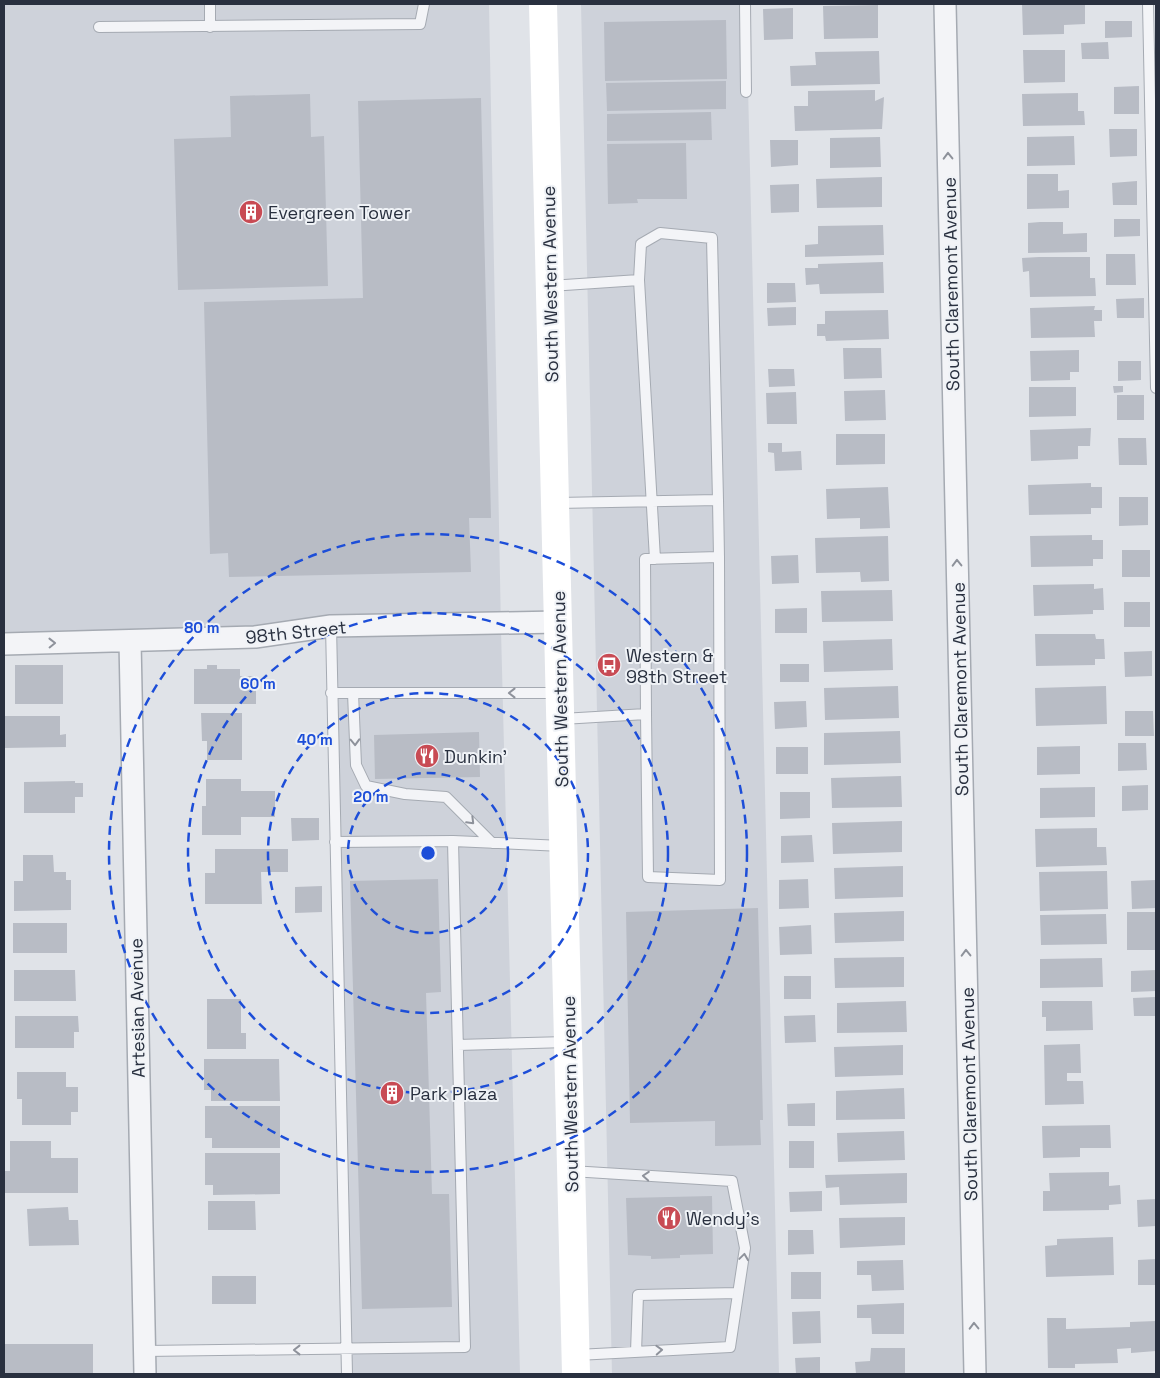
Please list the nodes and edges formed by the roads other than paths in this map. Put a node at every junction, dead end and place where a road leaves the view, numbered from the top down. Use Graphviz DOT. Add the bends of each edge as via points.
graph roads {
  1 [pos="210,4"];
  2 [pos="424,4"];
  3 [pos="543,4"];
  4 [pos="745,4"];
  5 [pos="945,4"];
  6 [pos="1148,4"];
  7 [pos="210,26"];
  8 [pos="99,27"];
  9 [pos="746,92"];
  10 [pos="639,280"];
  11 [pos="550,286"];
  12 [pos="1156,388"];
  13 [pos="718,500"];
  14 [pos="652,501"];
  15 [pos="556,503"];
  16 [pos="718,557"];
  17 [pos="655,559"];
  18 [pos="558,622"];
  19 [pos="331,626"];
  20 [pos="130,641"];
  21 [pos="4,644"];
  22 [pos="331,693"];
  23 [pos="353,693"];
  24 [pos="560,693"];
  25 [pos="646,714"];
  26 [pos="561,720"];
  27 [pos="453,841"];
  28 [pos="334,842"];
  29 [pos="492,843"];
  30 [pos="564,846"];
  31 [pos="568,1042"];
  32 [pos="458,1045"];
  33 [pos="571,1171"];
  34 [pos="738,1293"];
  35 [pos="346,1350"];
  36 [pos="144,1351"];
  37 [pos="636,1352"];
  38 [pos="576,1365"];
  39 [pos="145,1374"];
  40 [pos="347,1374"];
  41 [pos="975,1374"];
  1 -- 7 [label="lane"];
  2 -- 7 [label="lane" via="420,24"];
  3 -- 11 [label="main road, South Western Avenue"];
  4 -- 9 [label="lane"];
  41 -- 5 [label="street, South Claremont Avenue, one-way"];
  6 -- 12 [label="lane"];
  7 -- 8 [label="lane"];
  10 -- 11 [label="lane"];
  10 -- 13 [label="lane" via="642,244 660,233 712,238"];
  10 -- 14 [label="lane"];
  11 -- 15 [label="main road, South Western Avenue"];
  13 -- 14 [label="lane"];
  13 -- 16 [label="lane"];
  14 -- 15 [label="lane"];
  14 -- 17 [label="lane"];
  15 -- 18 [label="main road, South Western Avenue"];
  16 -- 17 [label="lane"];
  16 -- 25 [label="lane" via="720,880 648,877"];
  17 -- 25 [label="lane" via="646,559"];
  18 -- 19 [label="street, 98th Street"];
  18 -- 24 [label="main road, South Western Avenue"];
  19 -- 20 [label="street, 98th Street" via="255,638"];
  19 -- 22 [label="lane"];
  21 -- 20 [label="street, 98th Street, one-way"];
  20 -- 36 [label="street, Artesian Avenue"];
  22 -- 23 [label="lane"];
  22 -- 28 [label="lane"];
  24 -- 23 [label="lane, one-way"];
  23 -- 29 [label="lane, one-way" via="356,765 366,786 405,794 446,797"];
  24 -- 26 [label="main road, South Western Avenue"];
  25 -- 26 [label="lane"];
  26 -- 30 [label="main road, South Western Avenue"];
  27 -- 28 [label="lane"];
  27 -- 29 [label="lane"];
  27 -- 32 [label="lane"];
  28 -- 35 [label="lane"];
  29 -- 30 [label="lane"];
  30 -- 31 [label="main road, South Western Avenue"];
  31 -- 32 [label="lane"];
  31 -- 33 [label="main road, South Western Avenue"];
  32 -- 35 [label="lane" via="465,1347"];
  34 -- 33 [label="lane, one-way" via="745,1248 732,1182"];
  33 -- 38 [label="main road, South Western Avenue"];
  37 -- 34 [label="lane, one-way" via="730,1347"];
  34 -- 37 [label="lane" via="638,1295"];
  35 -- 36 [label="lane, one-way"];
  35 -- 40 [label="lane"];
  36 -- 39 [label="street, Artesian Avenue"];
  37 -- 38 [label="lane"];
}
